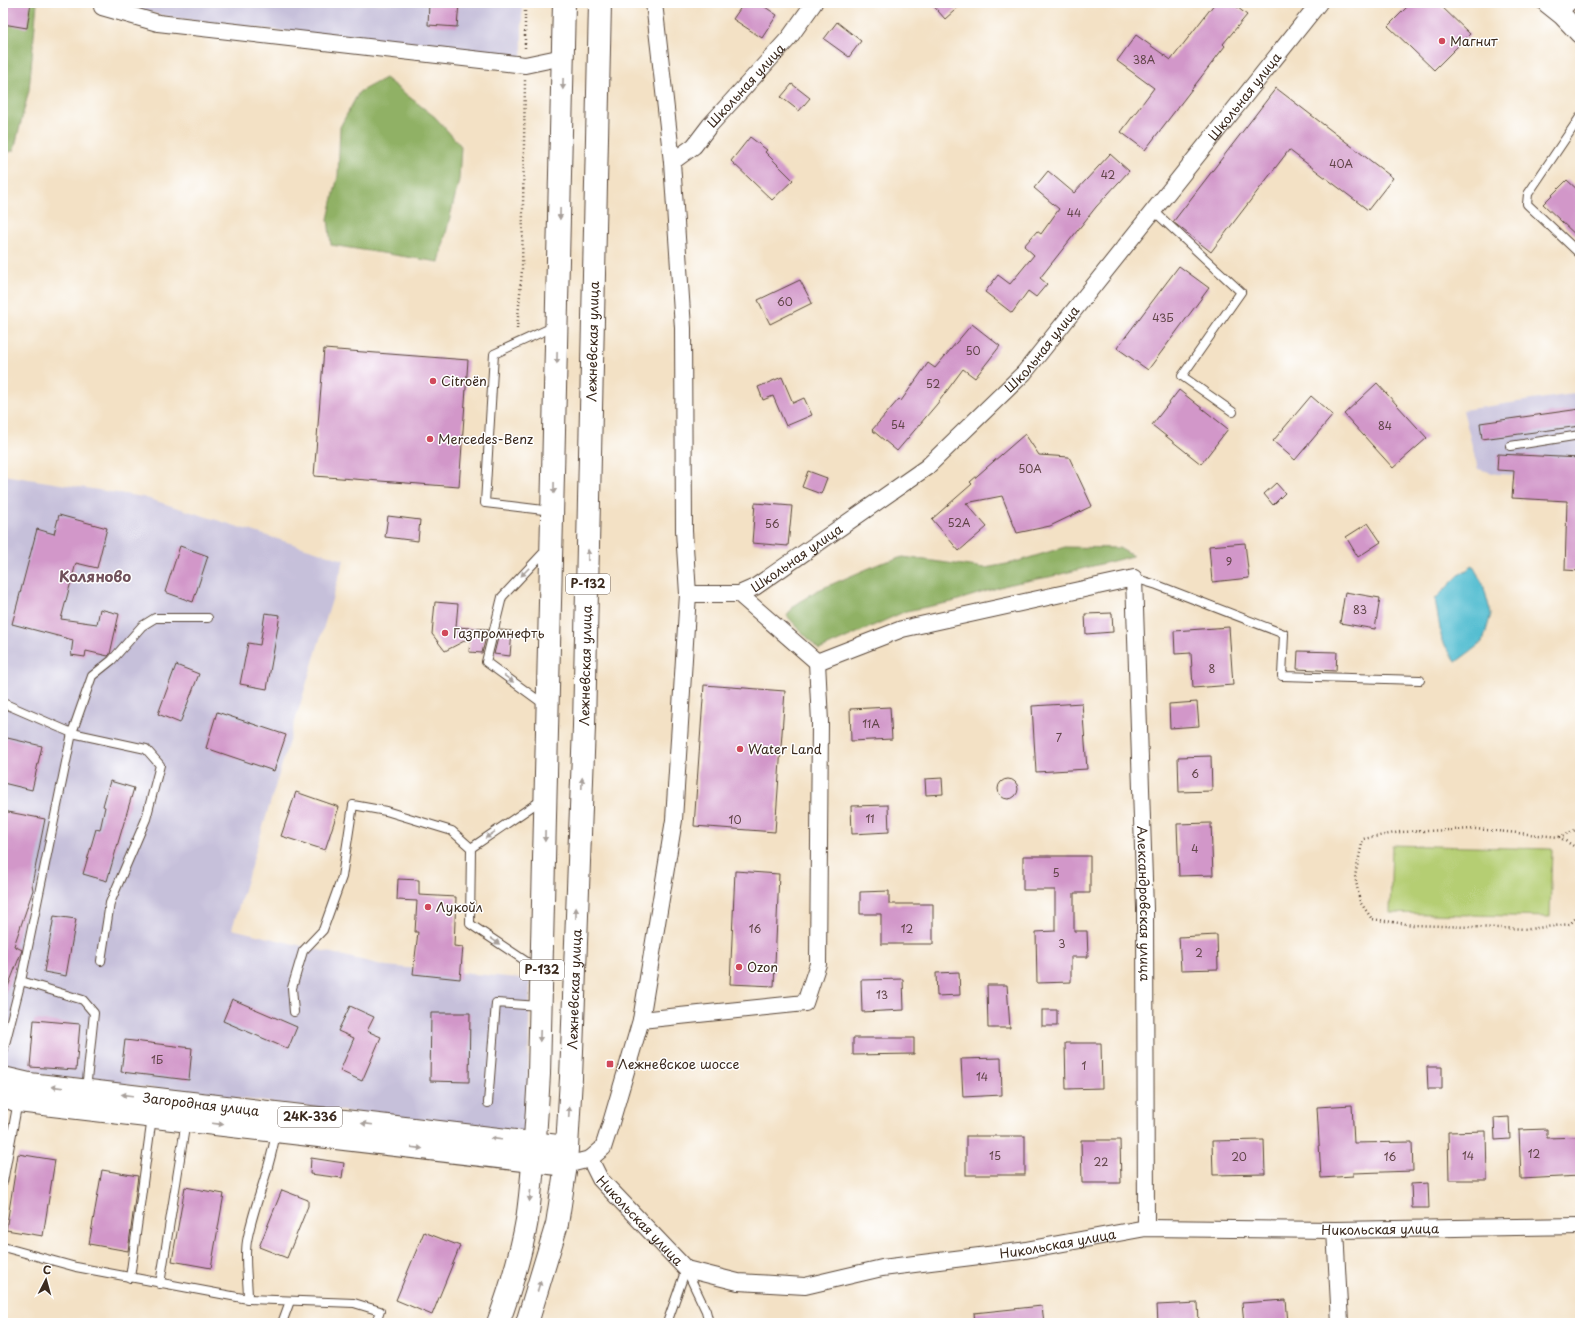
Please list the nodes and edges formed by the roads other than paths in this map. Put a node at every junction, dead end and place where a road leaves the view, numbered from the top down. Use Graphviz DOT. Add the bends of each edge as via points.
graph roads {
  1 [pos="103,3"];
  2 [pos="564,3"];
  3 [pos="600,3"];
  4 [pos="654,3"];
  5 [pos="814,3"];
  6 [pos="1319,3"];
  7 [pos="1546,3"];
  8 [pos="1568,9"];
  9 [pos="1580,34"];
  10 [pos="563,57"];
  11 [pos="1580,116"];
  12 [pos="672,162"];
  13 [pos="1155,212"];
  14 [pos="1580,254"];
  15 [pos="557,325"];
  16 [pos="1233,412"];
  17 [pos="1580,436"];
  18 [pos="1510,446"];
  19 [pos="553,511"];
  20 [pos="552,544"];
  21 [pos="1134,578"];
  22 [pos="688,594"];
  23 [pos="739,594"];
  24 [pos="208,618"];
  25 [pos="816,662"];
  26 [pos="1420,680"];
  27 [pos="3,703"];
  28 [pos="547,707"];
  29 [pos="72,732"];
  30 [pos="546,797"];
  31 [pos="471,848"];
  32 [pos="101,961"];
  33 [pos="542,972"];
  34 [pos="21,981"];
  35 [pos="541,1006"];
  36 [pos="294,1012"];
  37 [pos="641,1020"];
  38 [pos="3,1052"];
  39 [pos="3,1078"];
  40 [pos="86,1091"];
  41 [pos="11,1098"];
  42 [pos="488,1103"];
  43 [pos="152,1117"];
  44 [pos="186,1121"];
  45 [pos="276,1131"];
  46 [pos="534,1152"];
  47 [pos="566,1156"];
  48 [pos="590,1160"];
  49 [pos="3,1182"];
  50 [pos="1580,1226"];
  51 [pos="1146,1228"];
  52 [pos="1335,1230"];
  53 [pos="3,1247"];
  54 [pos="686,1269"];
  55 [pos="130,1278"];
  56 [pos="160,1284"];
  57 [pos="248,1299"];
  58 [pos="290,1301"];
  59 [pos="282,1323"];
  60 [pos="376,1323"];
  61 [pos="498,1323"];
  62 [pos="527,1323"];
  63 [pos="667,1323"];
  64 [pos="709,1323"];
  65 [pos="1340,1323"];
  1 -- 10 [label="street" via="102,6 158,23 525,65"];
  2 -- 10 [label="main road, Р-132"];
  47 -- 3 [label="main road, Лежневская улица / Р-132, one-way" via="584,726"];
  4 -- 12 [label="street"];
  5 -- 12 [label="street, Школьная улица" via="789,38 694,146"];
  6 -- 13 [label="street, Школьная улица"];
  7 -- 8 [label="street"];
  8 -- 9 [label="street"];
  10 -- 15 [label="main road, Р-132, one-way"];
  11 -- 14 [label="lane" via="1528,194 1527,204"];
  12 -- 22 [label="street" via="683,328 684,531"];
  13 -- 16 [label="lane" via="1241,292 1182,376"];
  13 -- 23 [label="street, Школьная улица" via="1024,373 927,468 755,587"];
  15 -- 19 [label="main road, Р-132, one-way"];
  15 -- 19 [label="lane" via="494,354 486,503"];
  17 -- 18 [label="lane"];
  19 -- 20 [label="main road, Р-132"];
  20 -- 28 [label="main road, Р-132"];
  20 -- 28 [label="lane, one-way" via="502,596 486,662"];
  21 -- 25 [label="street" via="902,629"];
  21 -- 26 [label="lane" via="1284,634 1282,676"];
  21 -- 51 [label="street, Александровская улица" via="1145,909"];
  22 -- 23 [label="street, Школьная улица"];
  22 -- 37 [label="street" via="674,820"];
  23 -- 25 [label="street"];
  24 -- 29 [label="lane" via="155,618 142,626 112,660 92,676"];
  25 -- 37 [label="street" via="820,722 818,964 805,1003"];
  27 -- 29 [label="lane"];
  28 -- 30 [label="main road, Р-132"];
  29 -- 32 [label="lane" via="146,749 160,765 146,819 110,903"];
  29 -- 34 [label="lane"];
  30 -- 31 [label="lane, one-way"];
  30 -- 33 [label="main road, Р-132, one-way"];
  31 -- 33 [label="lane, one-way" via="470,924"];
  31 -- 36 [label="lane" via="452,831 386,811 353,805 342,877 323,930 303,951 292,988"];
  33 -- 35 [label="main road, Р-132"];
  34 -- 38 [label="lane"];
  34 -- 40 [label="lane" via="83,1000 94,1013"];
  35 -- 42 [label="lane" via="496,1003"];
  35 -- 46 [label="main road, Р-132, one-way"];
  37 -- 48 [label="street" via="603,1148"];
  40 -- 39 [label="main road, Загородная улица / 24К-336, one-way"];
  46 -- 40 [label="main road, Загородная улица / 24К-336, one-way"];
  41 -- 43 [label="main road, Загородная улица / 24К-336"];
  41 -- 49 [label="lane"];
  43 -- 44 [label="main road, Загородная улица / 24К-336"];
  43 -- 55 [label="lane"];
  44 -- 45 [label="main road, Загородная улица / 24К-336, one-way"];
  44 -- 56 [label="lane"];
  45 -- 46 [label="main road, Загородная улица / 24К-336, one-way"];
  45 -- 57 [label="lane" via="273,1152 258,1196 247,1243"];
  46 -- 47 [label="main road, Загородная улица / 24К-336"];
  46 -- 61 [label="main road, Р-132, one-way" via="526,1222 510,1289"];
  47 -- 48 [label="street"];
  62 -- 47 [label="main road, Лежневская улица / Р-132, one-way" via="557,1224"];
  48 -- 54 [label="street, Никольская улица" via="600,1179"];
  50 -- 52 [label="street, Никольская улица"];
  51 -- 52 [label="street, Никольская улица"];
  51 -- 54 [label="street, Никольская улица" via="1020,1252 882,1268 805,1286 738,1282"];
  52 -- 65 [label="street"];
  53 -- 55 [label="lane" via="76,1267"];
  54 -- 63 [label="lane"];
  54 -- 64 [label="lane"];
  55 -- 56 [label="lane"];
  56 -- 57 [label="lane"];
  57 -- 58 [label="lane"];
  58 -- 59 [label="lane"];
  58 -- 60 [label="lane" via="354,1303 380,1311"];
}
